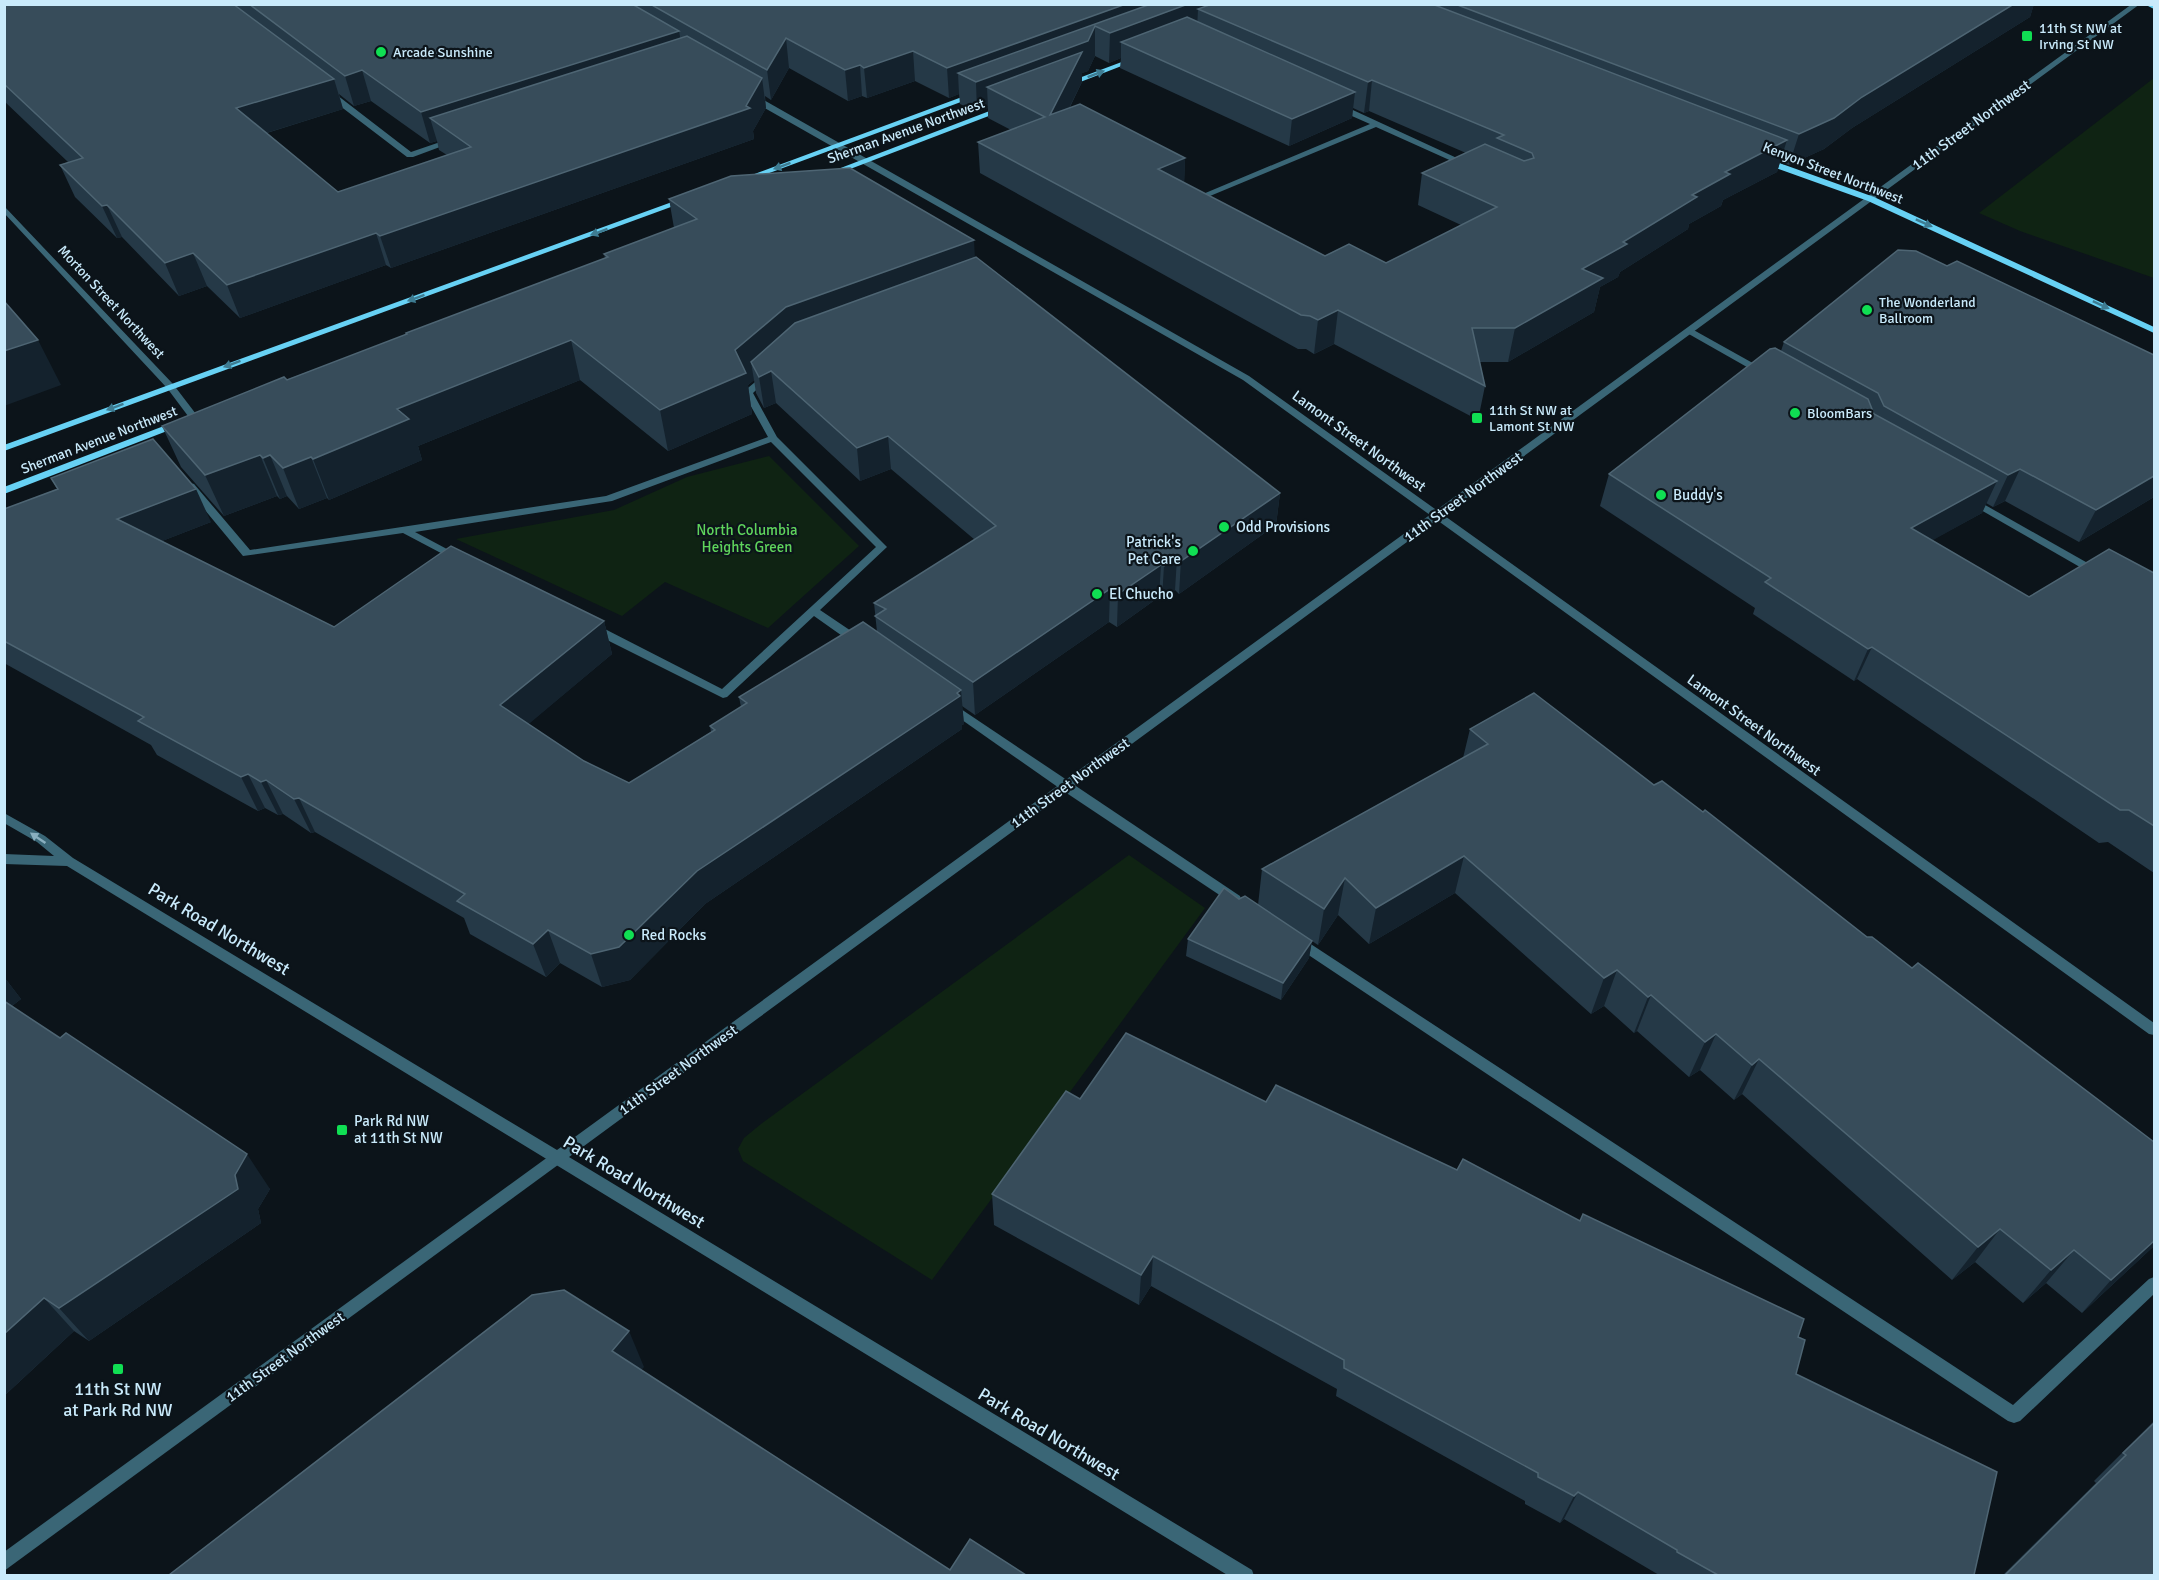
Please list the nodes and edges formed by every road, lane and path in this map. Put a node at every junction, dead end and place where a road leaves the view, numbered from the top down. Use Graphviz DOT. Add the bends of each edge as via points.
graph roads {
  1 [pos="2137,4"];
  2 [pos="2147,4"];
  3 [pos="2154,7"];
  4 [pos="1142,56"];
  5 [pos="325,90"];
  6 [pos="1054,90"];
  7 [pos="742,91"];
  8 [pos="981,93"];
  9 [pos="1334,105"];
  10 [pos="1009,106"];
  11 [pos="1376,124"];
  12 [pos="455,140"];
  13 [pos="837,145"];
  14 [pos="1757,158"];
  15 [pos="865,161"];
  16 [pos="1480,170"];
  17 [pos="824,175"];
  18 [pos="741,181"];
  19 [pos="1207,194"];
  20 [pos="696,197"];
  21 [pos="1871,199"];
  22 [pos="4,208"];
  23 [pos="9,218"];
  24 [pos="2154,330"];
  25 [pos="1690,331"];
  26 [pos="771,371"];
  27 [pos="1769,376"];
  28 [pos="170,386"];
  29 [pos="205,414"];
  30 [pos="194,418"];
  31 [pos="773,438"];
  32 [pos="4,448"];
  33 [pos="179,473"];
  34 [pos="4,491"];
  35 [pos="1959,494"];
  36 [pos="1436,517"];
  37 [pos="406,531"];
  38 [pos="464,562"];
  39 [pos="2103,576"];
  40 [pos="813,610"];
  41 [pos="588,626"];
  42 [pos="870,650"];
  43 [pos="936,696"];
  44 [pos="1066,787"];
  45 [pos="4,817"];
  46 [pos="4,859"];
  47 [pos="69,861"];
  48 [pos="1246,906"];
  49 [pos="1286,933"];
  50 [pos="2154,1030"];
  51 [pos="557,1158"];
  52 [pos="2154,1284"];
  53 [pos="4,1563"];
  54 [pos="1245,1575"];
  1 -- 21 [label="street, 11th Street Northwest"];
  2 -- 3 [label="main road"];
  6 -- 4 [label="main road, one-way"];
  5 -- 12 [label="street" via="410,154"];
  7 -- 13 [label="street, Lamont Street Northwest"];
  8 -- 13 [label="main road, Sherman Avenue Northwest"];
  9 -- 11 [label="street"];
  10 -- 15 [label="main road, Sherman Avenue Northwest"];
  11 -- 16 [label="street"];
  11 -- 19 [label="street"];
  13 -- 15 [label="street, Lamont Street Northwest"];
  13 -- 18 [label="main road, Sherman Avenue Northwest, one-way"];
  14 -- 21 [label="main road, Kenyon Street Northwest"];
  15 -- 17 [label="main road, Sherman Avenue Northwest"];
  15 -- 36 [label="street, Lamont Street Northwest" via="1225,364"];
  20 -- 28 [label="main road, Sherman Avenue Northwest, one-way"];
  21 -- 24 [label="main road, Kenyon Street Northwest, one-way"];
  21 -- 25 [label="street, 11th Street Northwest"];
  22 -- 23 [label="street, Morton Street Northwest"];
  23 -- 28 [label="street, Morton Street Northwest"];
  25 -- 27 [label="street"];
  25 -- 36 [label="street, 11th Street Northwest"];
  26 -- 31 [label="street" via="748,392"];
  28 -- 30 [label="street, Morton Street Northwest"];
  28 -- 32 [label="main road, Sherman Avenue Northwest, one-way"];
  29 -- 30 [label="main road, Sherman Avenue Northwest"];
  30 -- 34 [label="main road, Sherman Avenue Northwest" via="149,439"];
  31 -- 37 [label="street" via="608,499"];
  31 -- 40 [label="street" via="882,547"];
  33 -- 37 [label="street" via="247,554"];
  35 -- 39 [label="street"];
  36 -- 44 [label="street, 11th Street Northwest"];
  36 -- 50 [label="street, Lamont Street Northwest"];
  37 -- 38 [label="street"];
  40 -- 41 [label="street" via="723,694"];
  40 -- 42 [label="street"];
  43 -- 44 [label="street"];
  44 -- 48 [label="street"];
  44 -- 51 [label="street, 11th Street Northwest"];
  47 -- 45 [label="street, Park Road Northwest, one-way"];
  46 -- 47 [label="street"];
  47 -- 51 [label="street, Park Road Northwest"];
  49 -- 52 [label="street" via="2014,1415"];
  51 -- 53 [label="street, 11th Street Northwest"];
  51 -- 54 [label="street, Park Road Northwest"];
}
